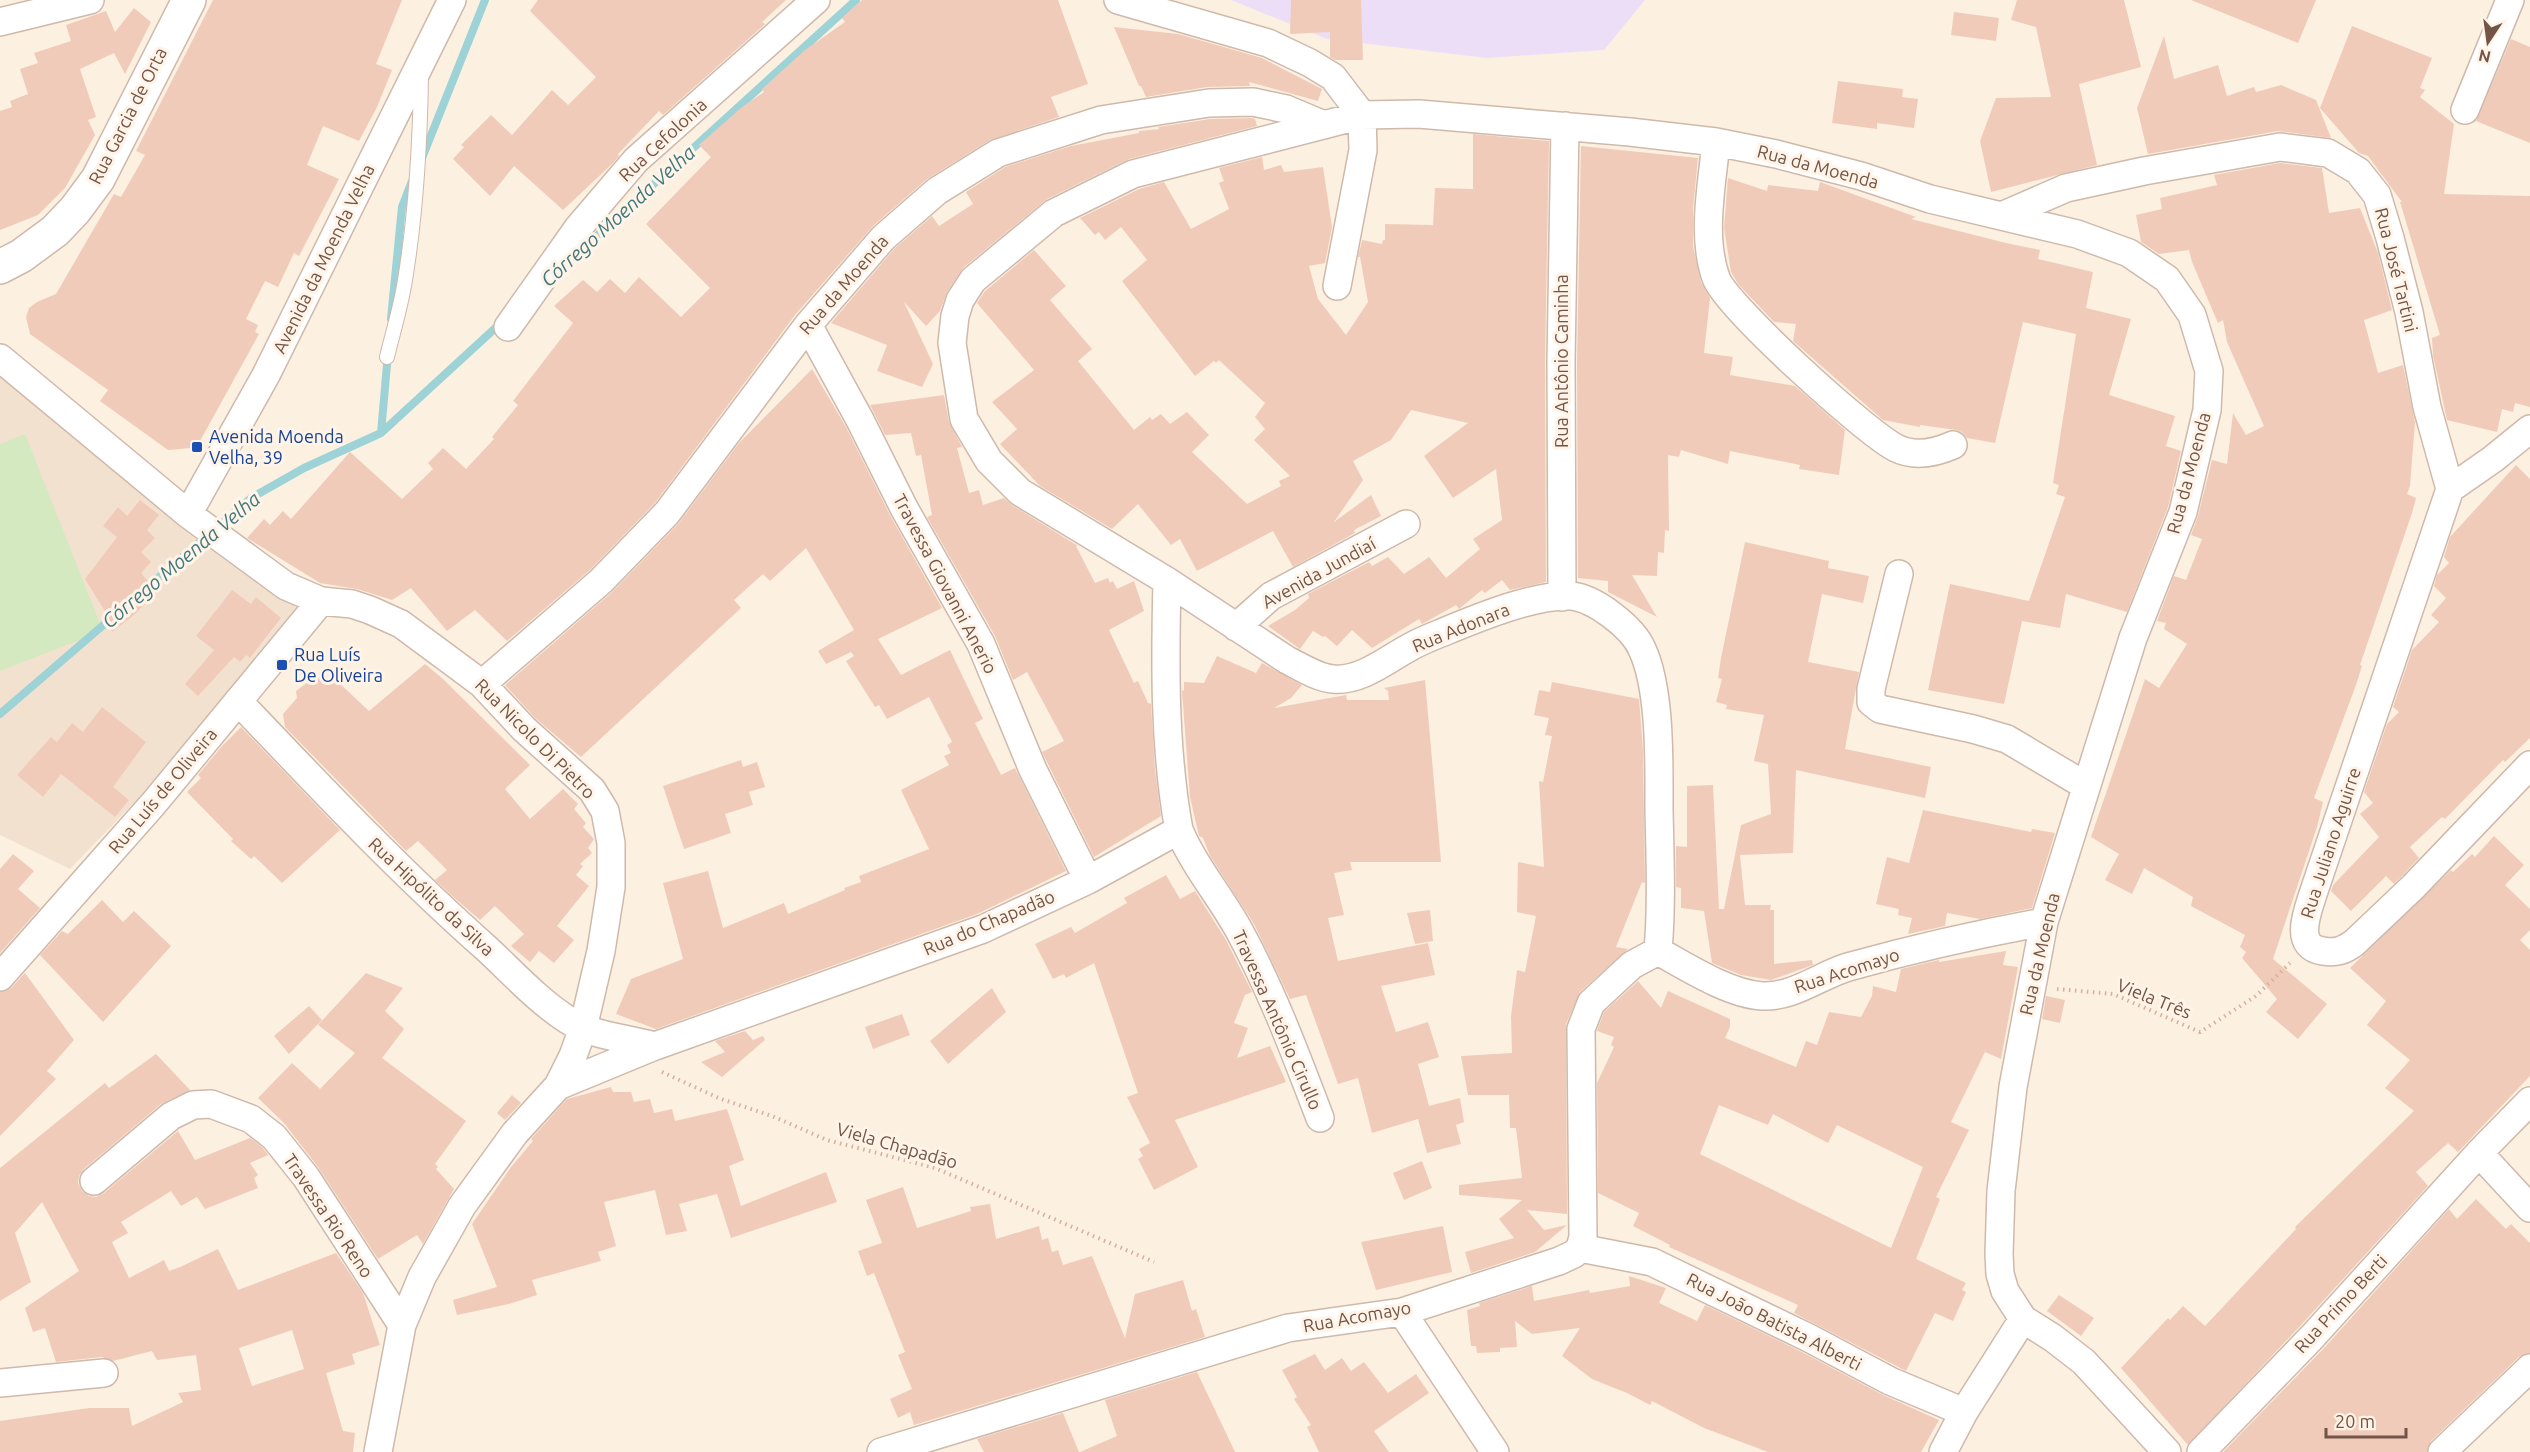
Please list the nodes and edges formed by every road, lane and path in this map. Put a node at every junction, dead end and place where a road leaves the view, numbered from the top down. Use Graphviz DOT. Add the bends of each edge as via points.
graph roads {
  1 [pos="90,0"];
  2 [pos="189,0"];
  3 [pos="452,0"];
  4 [pos="816,0"];
  5 [pos="1118,0"];
  6 [pos="2510,0"];
  7 [pos="0,22"];
  8 [pos="421,61"];
  9 [pos="2465,110"];
  10 [pos="1362,116"];
  11 [pos="1324,125"];
  12 [pos="1565,126"];
  13 [pos="1716,142"];
  14 [pos="2004,215"];
  15 [pos="0,267"];
  16 [pos="1337,286"];
  17 [pos="808,325"];
  18 [pos="508,327"];
  19 [pos="387,357"];
  20 [pos="0,358"];
  21 [pos="2530,429"];
  22 [pos="1953,445"];
  23 [pos="2450,489"];
  24 [pos="188,514"];
  25 [pos="1406,524"];
  26 [pos="1899,574"];
  27 [pos="1167,581"];
  28 [pos="1562,597"];
  29 [pos="321,601"];
  30 [pos="1236,627"];
  31 [pos="482,684"];
  32 [pos="238,701"];
  33 [pos="2530,765"];
  34 [pos="2086,786"];
  35 [pos="1179,830"];
  36 [pos="1088,880"];
  37 [pos="2044,922"];
  38 [pos="2308,945"];
  39 [pos="1658,951"];
  40 [pos="0,976"];
  41 [pos="2031,987"];
  42 [pos="583,1028"];
  43 [pos="644,1051"];
  44 [pos="558,1086"];
  45 [pos="2530,1101"];
  46 [pos="1320,1118"];
  47 [pos="2479,1153"];
  48 [pos="94,1181"];
  49 [pos="2530,1208"];
  50 [pos="1580,1248"];
  51 [pos="1154,1262"];
  52 [pos="1402,1312"];
  53 [pos="2023,1319"];
  54 [pos="402,1325"];
  55 [pos="2530,1368"];
  56 [pos="104,1373"];
  57 [pos="0,1383"];
  58 [pos="1964,1412"];
  59 [pos="378,1452"];
  60 [pos="881,1452"];
  61 [pos="1495,1452"];
  62 [pos="1943,1452"];
  63 [pos="2167,1452"];
  64 [pos="2200,1452"];
  65 [pos="2442,1452"];
  1 -- 7 [label="street"];
  2 -- 15 [label="street, Rua Garcia de Orta" via="98,179 55,231"];
  3 -- 8 [label="street, Avenida da Moenda Velha"];
  4 -- 18 [label="street, Rua Cefolonia" via="636,160 578,228"];
  5 -- 10 [label="street" via="1268,43 1333,77"];
  6 -- 9 [label="street"];
  8 -- 19 [label="lane" via="419,158 412,225 405,283"];
  8 -- 24 [label="street, Avenida da Moenda Velha" via="266,375"];
  10 -- 11 [label="street, Rua da Moenda"];
  10 -- 12 [label="street, Rua da Moenda" via="1419,114"];
  10 -- 16 [label="street" via="1363,150"];
  11 -- 17 [label="street, Rua da Moenda" via="1286,109 1253,102 1209,103 1101,120 998,153 937,191 883,238"];
  11 -- 27 [label="street, Rua da Moenda" via="1133,174 1054,213 974,280 960,300 952,344 964,419 989,461 1020,492"];
  12 -- 13 [label="street, Rua da Moenda"];
  12 -- 28 [label="street, Rua Antônio Caminha"];
  13 -- 14 [label="street, Rua da Moenda"];
  13 -- 22 [label="street" via="1709,227 1717,281 1783,351 1876,435 1912,452 1928,453"];
  14 -- 23 [label="street, Rua José Tartini" via="2066,188 2280,147 2328,153 2358,171 2377,195 2390,238 2427,406"];
  14 -- 34 [label="street, Rua da Moenda" via="2077,234 2129,253 2167,279 2192,315 2209,371 2206,410 2183,512 2133,638"];
  17 -- 31 [label="street, Rua da Moenda" via="667,513 601,581"];
  17 -- 36 [label="street, Travessa Giovanni Anerio" via="981,644 1033,770"];
  20 -- 24 [label="street, Rua Nicolo Di Pietro"];
  21 -- 23 [label="street"];
  23 -- 38 [label="street, Rua Juliano Aguirre" via="2314,891 2303,934"];
  24 -- 29 [label="street, Rua Nicolo Di Pietro" via="286,586"];
  25 -- 30 [label="street, Avenida Jundiaí" via="1271,596"];
  26 -- 34 [label="street" via="1871,702 1880,709 2007,739"];
  27 -- 30 [label="street, Rua Adonara"];
  27 -- 35 [label="street" via="1169,744"];
  28 -- 30 [label="street, Rua Adonara" via="1520,604 1475,619 1413,645 1355,676 1334,680 1287,660"];
  28 -- 39 [label="street, Rua Adonara" via="1574,596 1596,605 1620,621 1642,648 1651,674 1659,747"];
  29 -- 31 [label="street, Rua Nicolo Di Pietro" via="352,604 401,624"];
  29 -- 32 [label="street, Rua Luís de Oliveira"];
  31 -- 42 [label="street, Rua Nicolo Di Pietro" via="524,729 592,790 605,811 611,843 611,887"];
  32 -- 40 [label="street, Rua Luís de Oliveira" via="154,803"];
  32 -- 42 [label="street, Rua Hipólito da Silva" via="444,911 567,1020"];
  33 -- 38 [label="street, Rua Juliano Aguirre" via="2354,943 2345,950 2331,952"];
  34 -- 37 [label="street, Rua da Moenda"];
  35 -- 36 [label="street, Rua do Chapadão"];
  35 -- 46 [label="street, Travessa Antônio Cirullo" via="1240,933"];
  36 -- 43 [label="street, Rua do Chapadão" via="983,928"];
  37 -- 39 [label="street, Rua Acomayo" via="1897,954 1765,997 1737,991"];
  37 -- 41 [label="street, Rua da Moenda"];
  38 -- 41 [label="path, Viela Três" via="2256,996 2200,1032 2113,994"];
  39 -- 50 [label="street" via="1632,965 1591,1003 1581,1029"];
  41 -- 53 [label="street, Rua da Moenda" via="2011,1098 1999,1254 2005,1292"];
  42 -- 43 [label="street, Rua Hipólito da Silva"];
  42 -- 44 [label="street, Rua Nicolo Di Pietro"];
  43 -- 44 [label="street, Rua do Chapadão"];
  43 -- 51 [label="path, Viela Chapadão" via="676,1081 827,1140 935,1168"];
  44 -- 54 [label="street, Rua Nicolo Di Pietro" via="515,1133 462,1206 422,1277"];
  45 -- 47 [label="street"];
  47 -- 49 [label="street"];
  47 -- 64 [label="street, Rua Primo Berti" via="2313,1336"];
  48 -- 54 [label="street, Travessa Rio Reno" via="171,1116 193,1105 211,1104 251,1119 274,1137 306,1177"];
  50 -- 52 [label="street, Rua Acomayo" via="1524,1274"];
  50 -- 58 [label="street, Rua João Batista Alberti" via="1652,1262 1890,1381"];
  52 -- 60 [label="street, Rua Acomayo" via="1288,1328"];
  52 -- 61 [label="street"];
  53 -- 58 [label="street"];
  53 -- 63 [label="street, Rua da Moenda" via="2084,1362"];
  54 -- 59 [label="street, Rua Nicolo Di Pietro"];
  55 -- 65 [label="street"];
  56 -- 57 [label="street"];
  58 -- 62 [label="street"];
}
